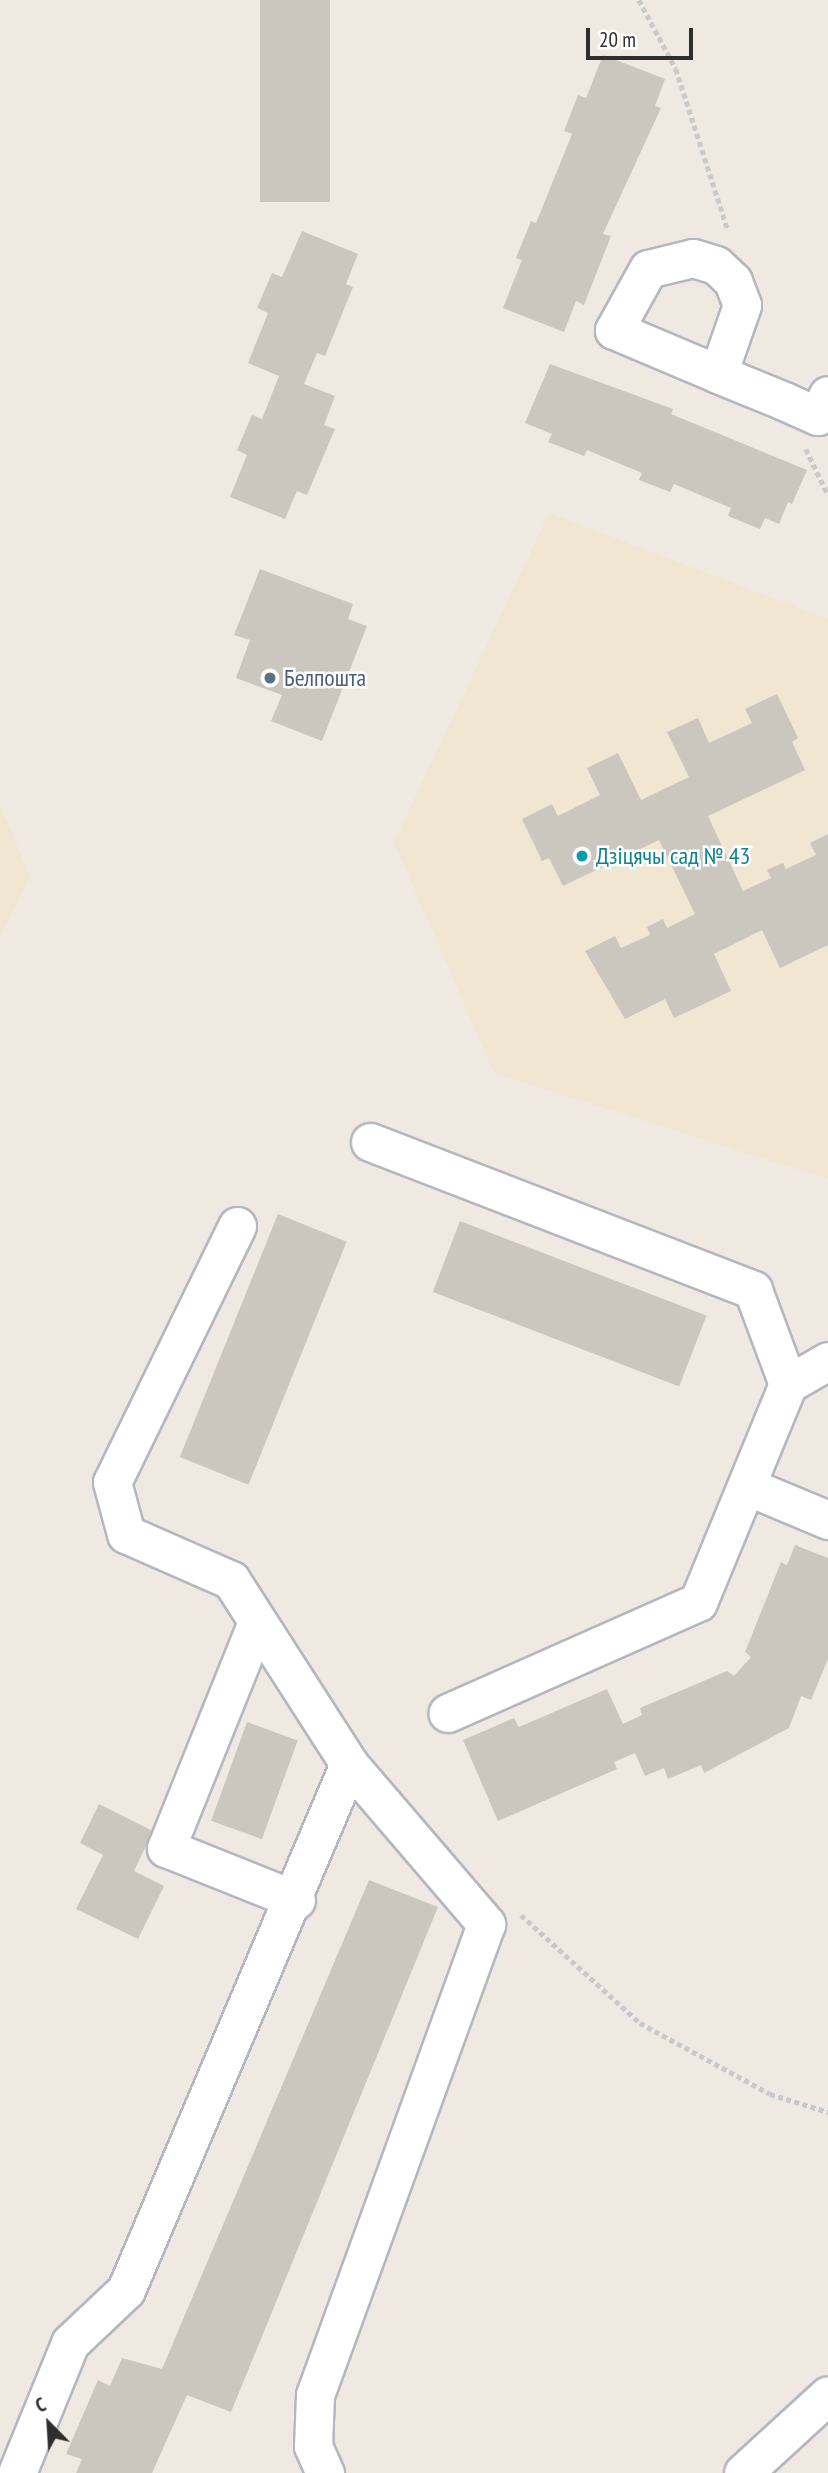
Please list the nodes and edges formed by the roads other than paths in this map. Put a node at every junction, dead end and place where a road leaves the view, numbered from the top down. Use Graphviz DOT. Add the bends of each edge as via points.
graph roads {
  1 [pos="718,374"];
  2 [pos="828,395"];
  3 [pos="370,1142"];
  4 [pos="237,1226"];
  5 [pos="828,1362"];
  6 [pos="788,1384"];
  7 [pos="749,1487"];
  8 [pos="828,1520"];
  9 [pos="257,1622"];
  10 [pos="448,1713"];
  11 [pos="349,1764"];
  12 [pos="296,1900"];
  13 [pos="828,2395"];
  14 [pos="17,2473"];
  15 [pos="325,2473"];
  16 [pos="743,2473"];
  1 -- 2 [label="street" via="818,416"];
  3 -- 6 [label="street" via="753,1290"];
  4 -- 9 [label="street" via="112,1482 126,1534 231,1580"];
  5 -- 6 [label="street"];
  6 -- 7 [label="street"];
  7 -- 8 [label="street"];
  7 -- 10 [label="street" via="698,1602"];
  9 -- 11 [label="street"];
  9 -- 12 [label="street" via="166,1848"];
  11 -- 12 [label="street"];
  11 -- 15 [label="street" via="486,1924 315,2395 313,2446"];
  12 -- 14 [label="street" via="126,2290 69,2343"];
  13 -- 16 [label="street"];
}
